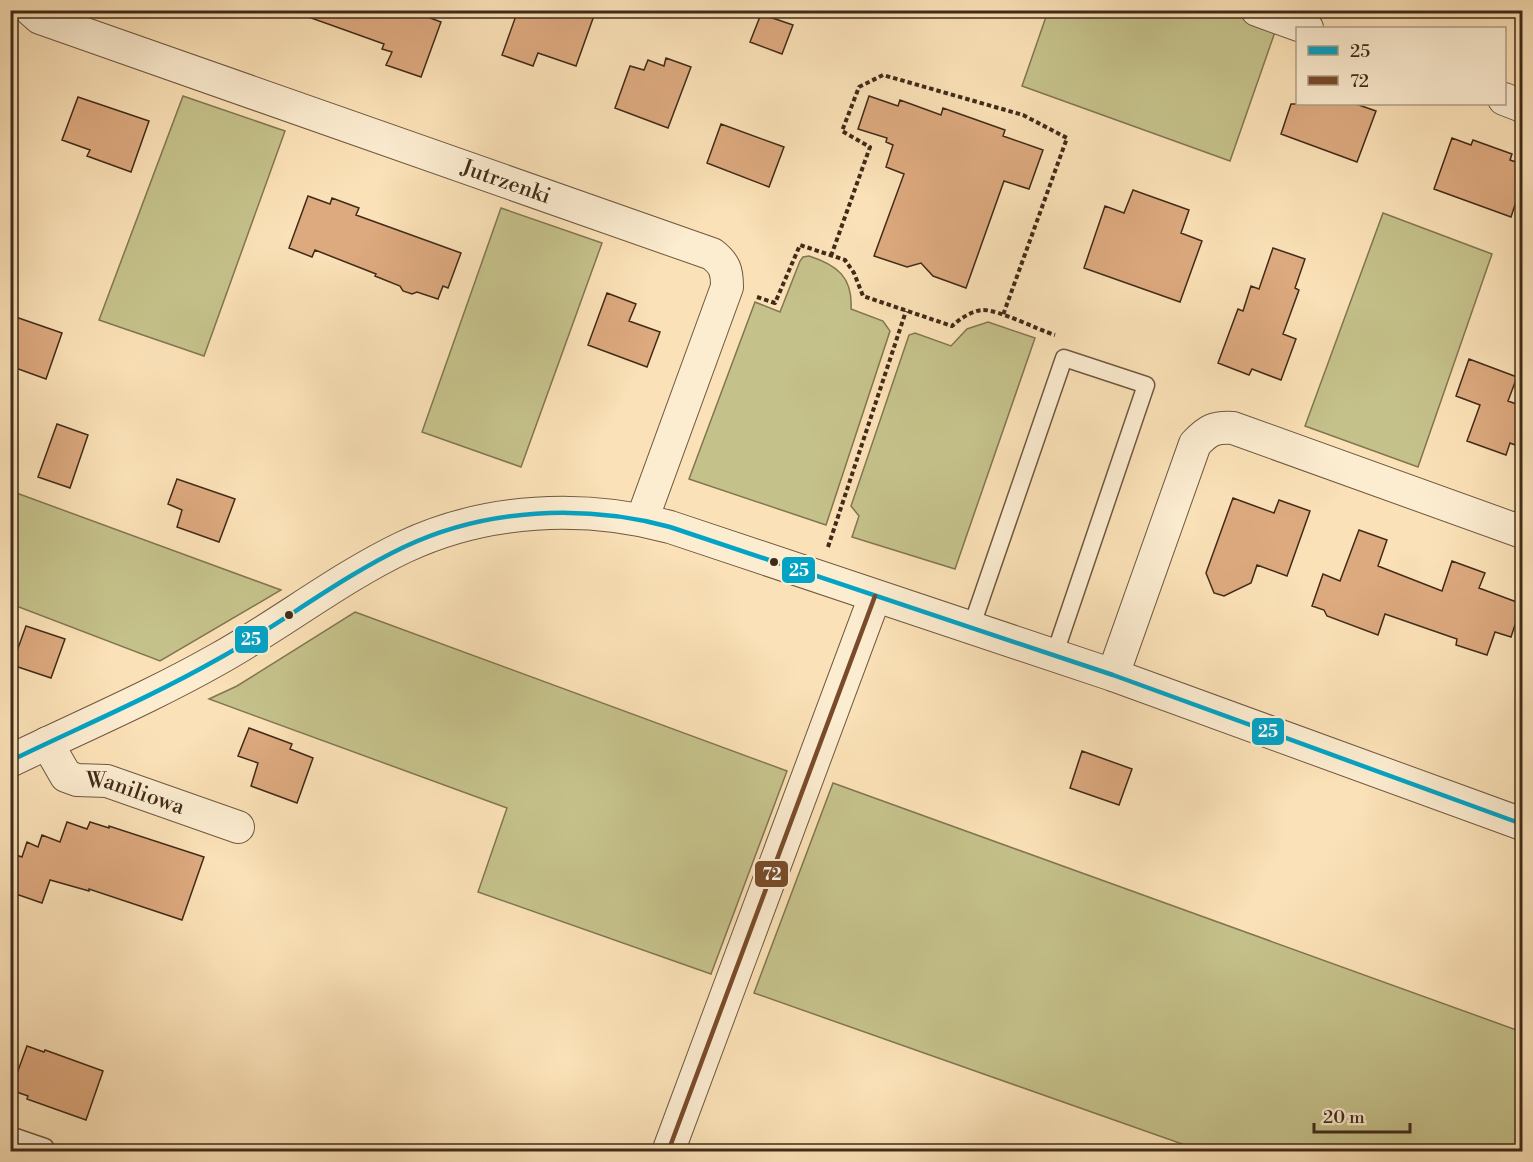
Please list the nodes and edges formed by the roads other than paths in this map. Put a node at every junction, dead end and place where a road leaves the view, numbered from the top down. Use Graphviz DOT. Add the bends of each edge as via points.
graph roads {
  1 [pos="32,10"];
  2 [pos="1257,10"];
  3 [pos="1304,27"];
  4 [pos="1506,100"];
  5 [pos="1522,106"];
  6 [pos="642,520"];
  7 [pos="1522,531"];
  8 [pos="875,596"];
  9 [pos="971,628"];
  10 [pos="1054,656"];
  11 [pos="1113,675"];
  12 [pos="47,743"];
  13 [pos="10,761"];
  14 [pos="1522,824"];
  15 [pos="238,827"];
  16 [pos="10,1135"];
  17 [pos="45,1147"];
  18 [pos="668,1152"];
  1 -- 6 [label="street, Jutrzenki" via="40,18 712,254 723,263 728,287"];
  2 -- 3 [label="street"];
  4 -- 5 [label="street"];
  6 -- 8 [label="street"];
  6 -- 12 [label="street" via="559,513 517,515 486,520 405,546 189,675"];
  7 -- 11 [label="street" via="1233,428 1217,428 1195,444"];
  8 -- 9 [label="street"];
  8 -- 18 [label="street"];
  9 -- 10 [label="street"];
  9 -- 10 [label="lane" via="1064,358 1146,385"];
  10 -- 11 [label="street"];
  11 -- 14 [label="street"];
  12 -- 13 [label="street"];
  12 -- 15 [label="street, Waniliowa" via="66,776 107,781"];
  16 -- 17 [label="lane"];
}
